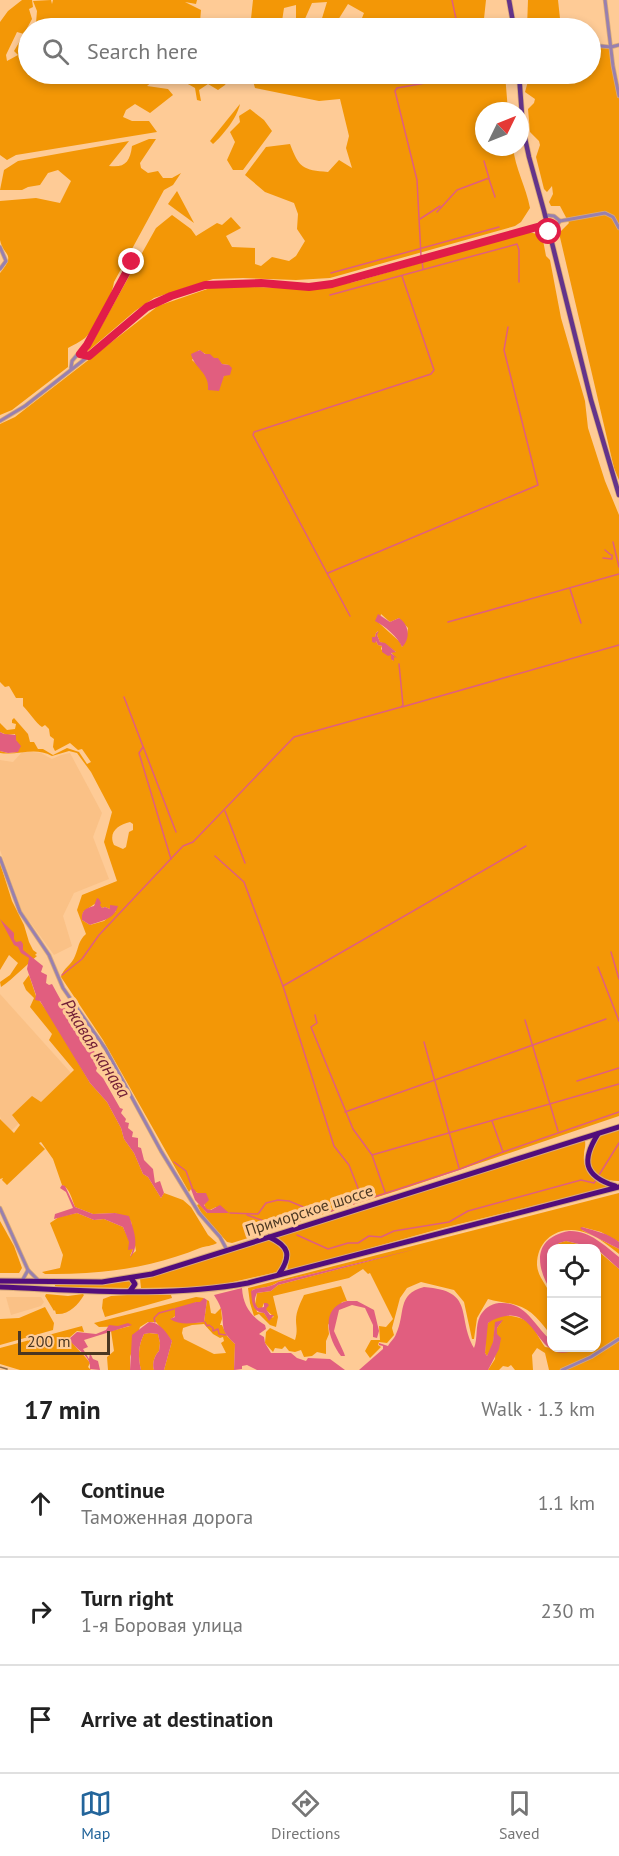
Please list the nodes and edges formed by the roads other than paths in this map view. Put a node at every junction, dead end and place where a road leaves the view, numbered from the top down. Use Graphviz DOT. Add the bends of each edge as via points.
graph roads {
  1 [pos="509,0"];
  2 [pos="605,0"];
  3 [pos="512,18"];
  4 [pos="619,45"];
  5 [pos="601,46"];
  6 [pos="611,47"];
  7 [pos="520,84"];
  8 [pos="619,96"];
  9 [pos="545,215"];
  10 [pos="560,221"];
  11 [pos="548,224"];
  12 [pos="619,228"];
  13 [pos="549,232"];
  14 [pos="0,247"];
  15 [pos="137,253"];
  16 [pos="0,269"];
  17 [pos="80,354"];
  18 [pos="89,356"];
  19 [pos="71,369"];
  20 [pos="0,421"];
  21 [pos="619,495"];
  22 [pos="0,858"];
  23 [pos="619,1126"];
  24 [pos="598,1134"];
  25 [pos="619,1187"];
  26 [pos="0,1208"];
  27 [pos="269,1237"];
  28 [pos="227,1250"];
  29 [pos="28,1270"];
  30 [pos="279,1274"];
  31 [pos="131,1278"];
  32 [pos="0,1281"];
  33 [pos="22,1281"];
  34 [pos="40,1282"];
  35 [pos="0,1287"];
  36 [pos="130,1291"];
  37 [pos="619,1339"];
  38 [pos="562,1370"];
  1 -- 3 [label="main road"];
  2 -- 6 [label="street"];
  4 -- 6 [label="street"];
  5 -- 6 [label="street"];
  6 -- 8 [label="street"];
  7 -- 9 [label="main road" via="523,129"];
  9 -- 10 [label="street"];
  9 -- 11 [label="main road"];
  10 -- 12 [label="street" via="605,213 613,217"];
  10 -- 13 [label="street"];
  11 -- 13 [label="main road"];
  11 -- 18 [label="street" via="332,284 205,285 147,307"];
  13 -- 21 [label="main road"];
  14 -- 16 [label="street" via="6,261"];
  15 -- 17 [label="street"];
  17 -- 18 [label="street"];
  17 -- 19 [label="street" via="73,359"];
  18 -- 19 [label="street"];
  19 -- 20 [label="street"];
  22 -- 28 [label="street" via="20,912 49,955 63,988 105,1048 198,1213"];
  23 -- 24 [label="highway, Приморское шоссе"];
  24 -- 25 [label="highway" via="588,1152 590,1171 600,1180"];
  24 -- 27 [label="highway, Приморское шоссе"];
  25 -- 30 [label="highway"];
  26 -- 29 [label="street"];
  27 -- 28 [label="highway, Приморское шоссе"];
  27 -- 30 [label="highway" via="286,1250 287,1259"];
  28 -- 31 [label="highway, Приморское шоссе"];
  29 -- 33 [label="street"];
  29 -- 34 [label="street"];
  30 -- 36 [label="highway" via="212,1289"];
  31 -- 34 [label="highway, Приморское шоссе"];
  31 -- 36 [label="highway" via="135,1284"];
  32 -- 33 [label="highway, Приморское шоссе"];
  33 -- 34 [label="highway, Приморское шоссе"];
  35 -- 36 [label="highway"];
  37 -- 38 [label="street"];
}
